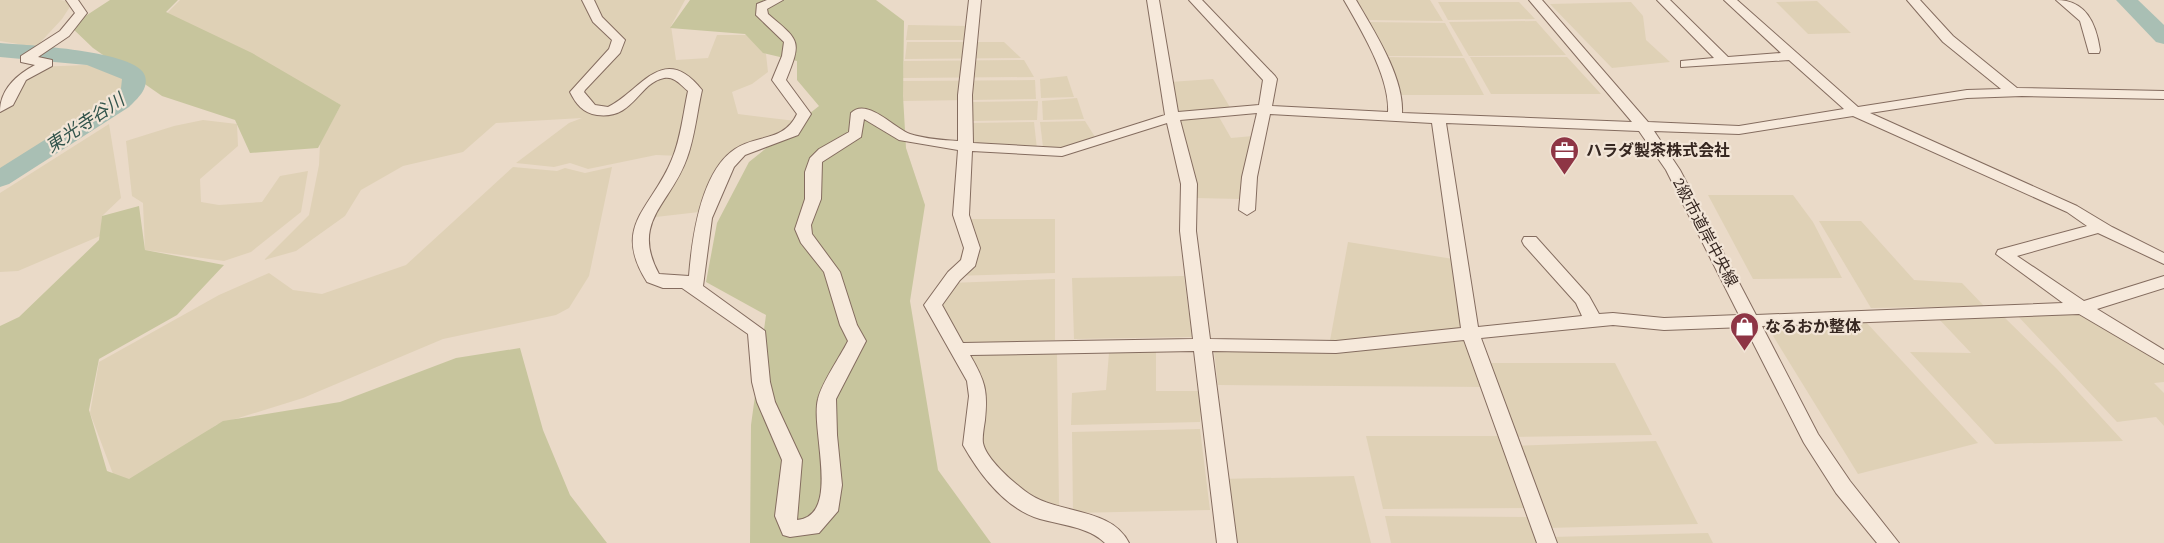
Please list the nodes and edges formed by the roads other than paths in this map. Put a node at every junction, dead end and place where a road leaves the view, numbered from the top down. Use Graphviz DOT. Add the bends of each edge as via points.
graph roads {
  1 [pos="72,0"];
  2 [pos="588,0"];
  3 [pos="777,0"];
  4 [pos="975,0"];
  5 [pos="1153,0"];
  6 [pos="1195,0"];
  7 [pos="1350,0"];
  8 [pos="1535,0"];
  9 [pos="1663,0"];
  10 [pos="1730,0"];
  11 [pos="1913,0"];
  12 [pos="2062,0"];
  13 [pos="2094,50"];
  14 [pos="1793,56"];
  15 [pos="1725,61"];
  16 [pos="1686,64"];
  17 [pos="2013,92"];
  18 [pos="2164,95"];
  19 [pos="0,108"];
  20 [pos="1266,110"];
  21 [pos="1855,112"];
  22 [pos="1395,116"];
  23 [pos="1172,117"];
  24 [pos="1438,119"];
  25 [pos="1644,127"];
  26 [pos="965,146"];
  27 [pos="1247,210"];
  28 [pos="2101,227"];
  29 [pos="1530,241"];
  30 [pos="2164,259"];
  31 [pos="686,282"];
  32 [pos="2164,282"];
  33 [pos="2082,308"];
  34 [pos="1752,320"];
  35 [pos="1594,322"];
  36 [pos="1471,335"];
  37 [pos="1201,345"];
  38 [pos="958,349"];
  39 [pos="2164,358"];
  40 [pos="1119,543"];
  41 [pos="1227,543"];
  42 [pos="1547,543"];
  43 [pos="1889,543"];
  1 -- 19 [label="street" via="81,13 54,43 26,59 47,63 20,78 8,102"];
  2 -- 31 [label="street" via="592,14 619,40 615,50 577,92 590,109 602,113 622,108 642,85 664,74 678,76 695,90 680,158 663,194 639,229 638,242 639,253 653,279"];
  3 -- 31 [label="street" via="761,7 762,15 791,40 779,80 804,114 800,126 790,135 733,158 719,179 702,226 698,282"];
  4 -- 26 [label="street" via="965,96"];
  5 -- 23 [label="street"];
  6 -- 20 [label="street" via="1267,73 1270,79"];
  7 -- 22 [label="street" via="1371,37 1396,97"];
  8 -- 25 [label="street, 2級市道岸中央線"];
  9 -- 15 [label="street"];
  10 -- 14 [label="street"];
  11 -- 17 [label="street" via="1948,39"];
  12 -- 13 [label="street" via="2084,15 2092,29"];
  14 -- 15 [label="street"];
  14 -- 21 [label="street"];
  15 -- 16 [label="street"];
  17 -- 18 [label="street"];
  17 -- 21 [label="street" via="1967,94"];
  20 -- 22 [label="street"];
  20 -- 23 [label="street"];
  20 -- 27 [label="street" via="1249,172"];
  21 -- 25 [label="street" via="1739,130"];
  21 -- 28 [label="street" via="2072,209"];
  22 -- 24 [label="street"];
  23 -- 26 [label="street" via="1062,152"];
  23 -- 37 [label="street" via="1189,184 1188,231"];
  24 -- 25 [label="street"];
  24 -- 36 [label="street"];
  25 -- 34 [label="street, 2級市道岸中央線" via="1673,170"];
  26 -- 31 [label="street" via="904,137 858,113 856,134 846,143 819,154 814,162 813,202 804,221 804,233 831,271 857,341 827,399 832,484 828,511 812,527 790,529 785,516 792,460 766,402 756,331"];
  26 -- 38 [label="street" via="961,215 972,248 969,262 933,305"];
  28 -- 30 [label="street"];
  28 -- 33 [label="street" via="2004,254"];
  29 -- 35 [label="street" via="1582,300"];
  32 -- 33 [label="street"];
  33 -- 34 [label="street"];
  33 -- 39 [label="street"];
  34 -- 35 [label="street"];
  34 -- 43 [label="street, 2級市道岸中央線" via="1811,438 1843,487"];
  35 -- 36 [label="street"];
  36 -- 37 [label="street" via="1336,347"];
  36 -- 42 [label="street"];
  37 -- 38 [label="street"];
  37 -- 41 [label="street"];
  38 -- 40 [label="street" via="976,381 973,445 992,474 1038,510 1103,528"];
}
